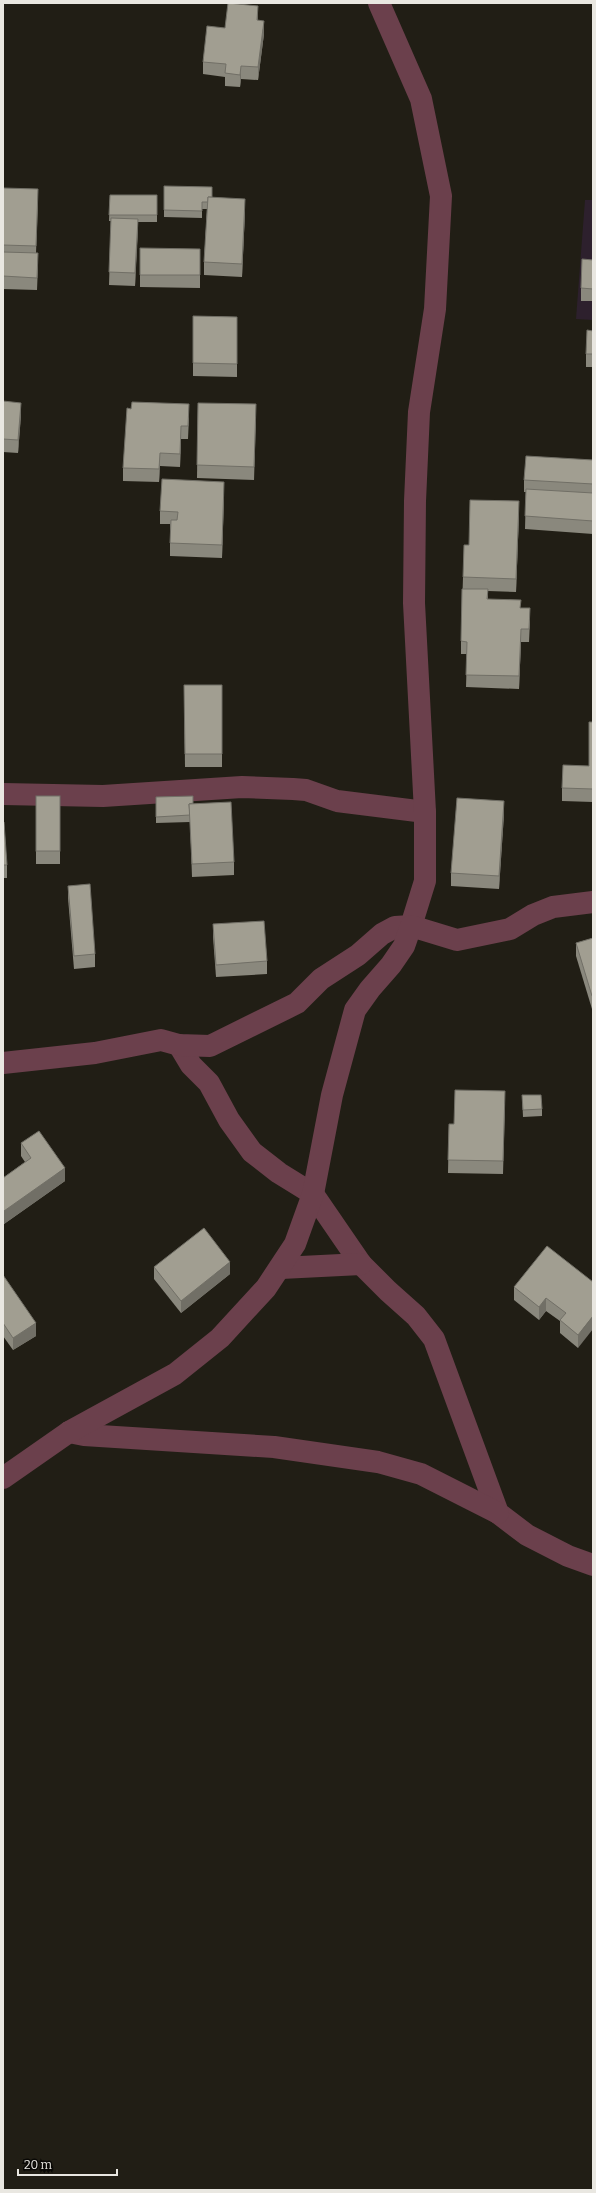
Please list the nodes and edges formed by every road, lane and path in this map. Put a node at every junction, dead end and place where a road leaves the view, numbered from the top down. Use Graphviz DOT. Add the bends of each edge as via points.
graph roads {
  1 [pos="379,3"];
  2 [pos="3,794"];
  3 [pos="425,812"];
  4 [pos="593,902"];
  5 [pos="411,926"];
  6 [pos="179,1045"];
  7 [pos="3,1063"];
  8 [pos="313,1194"];
  9 [pos="362,1264"];
  10 [pos="281,1268"];
  11 [pos="69,1432"];
  12 [pos="3,1478"];
  13 [pos="498,1513"];
  14 [pos="593,1565"];
  1 -- 3 [label="street" via="421,99 441,196 434,309 419,412 415,501 414,604"];
  2 -- 3 [label="street" via="104,796 242,787 293,788 337,800"];
  3 -- 5 [label="street" via="424,881"];
  4 -- 5 [label="street" via="553,907 510,929 457,940"];
  5 -- 6 [label="street" via="395,928 382,934 358,955 321,979 297,1003 210,1046"];
  5 -- 8 [label="street" via="404,946 355,1010 332,1095"];
  6 -- 7 [label="street" via="161,1040 94,1053"];
  6 -- 8 [label="street" via="191,1065 209,1083 228,1120 252,1152 278,1173"];
  8 -- 9 [label="street"];
  8 -- 10 [label="street" via="295,1244"];
  9 -- 10 [label="street"];
  9 -- 13 [label="street" via="416,1316 434,1339"];
  10 -- 11 [label="street" via="220,1338 175,1374"];
  11 -- 12 [label="street"];
  11 -- 13 [label="street" via="274,1446 371,1461 421,1474"];
  13 -- 14 [label="street" via="527,1535 568,1556"];
}
